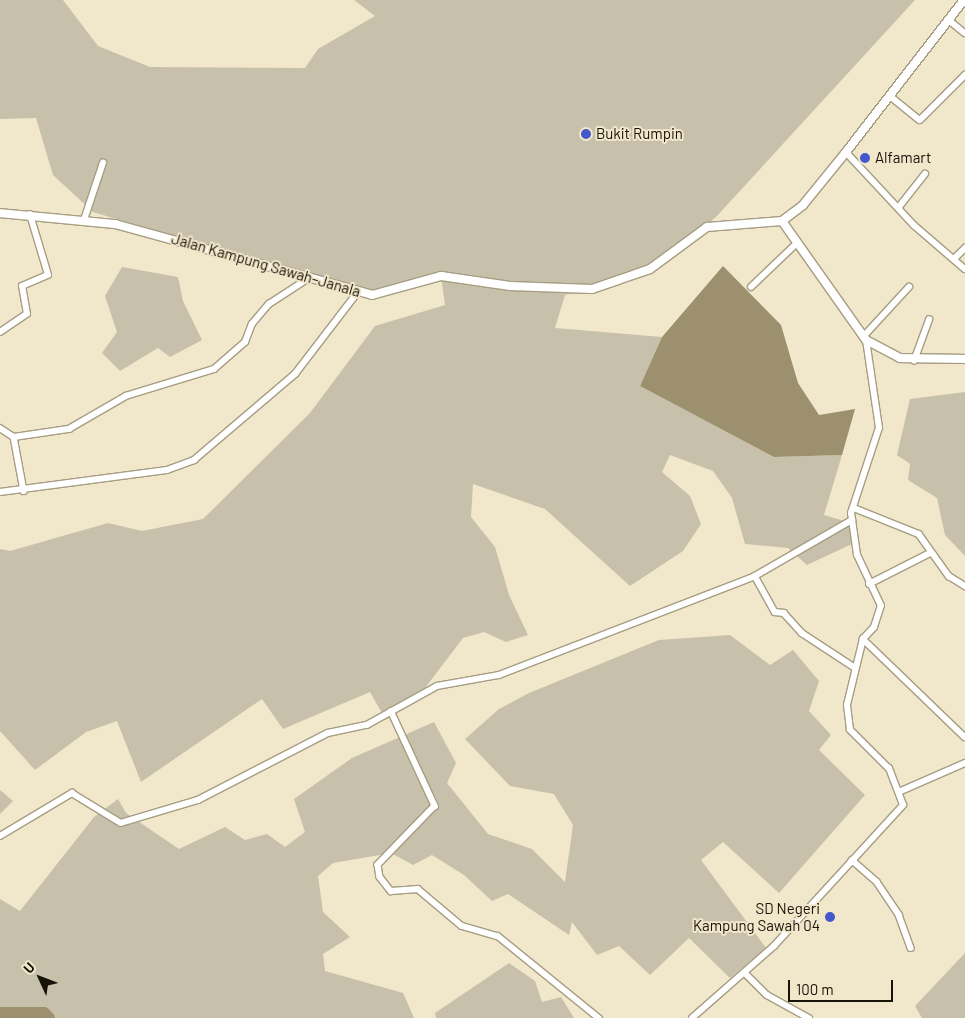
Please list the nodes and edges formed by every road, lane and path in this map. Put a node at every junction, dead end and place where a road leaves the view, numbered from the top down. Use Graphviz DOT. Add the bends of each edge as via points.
graph roads {
  1 [pos="964,0"];
  2 [pos="950,21"];
  3 [pos="965,33"];
  4 [pos="965,75"];
  5 [pos="890,96"];
  6 [pos="846,152"];
  7 [pos="102,163"];
  8 [pos="925,174"];
  9 [pos="899,207"];
  10 [pos="0,213"];
  11 [pos="30,214"];
  12 [pos="84,220"];
  13 [pos="782,221"];
  14 [pos="796,244"];
  15 [pos="965,248"];
  16 [pos="954,259"];
  17 [pos="965,269"];
  18 [pos="309,278"];
  19 [pos="752,287"];
  20 [pos="908,287"];
  21 [pos="358,292"];
  22 [pos="929,320"];
  23 [pos="0,332"];
  24 [pos="865,338"];
  25 [pos="965,360"];
  26 [pos="914,361"];
  27 [pos="0,428"];
  28 [pos="14,437"];
  29 [pos="24,491"];
  30 [pos="0,492"];
  31 [pos="854,508"];
  32 [pos="852,520"];
  33 [pos="930,553"];
  34 [pos="755,576"];
  35 [pos="869,584"];
  36 [pos="965,586"];
  37 [pos="862,639"];
  38 [pos="854,667"];
  39 [pos="391,711"];
  40 [pos="965,737"];
  41 [pos="965,763"];
  42 [pos="901,791"];
  43 [pos="0,836"];
  44 [pos="852,860"];
  45 [pos="911,948"];
  46 [pos="746,974"];
  47 [pos="599,1018"];
  48 [pos="692,1018"];
  49 [pos="809,1018"];
  1 -- 2 [label="main road"];
  2 -- 3 [label="street"];
  2 -- 5 [label="main road"];
  4 -- 5 [label="street" via="920,120"];
  5 -- 6 [label="main road"];
  6 -- 9 [label="street"];
  6 -- 13 [label="main road" via="803,205"];
  7 -- 12 [label="street"];
  8 -- 9 [label="street"];
  9 -- 16 [label="street"];
  10 -- 11 [label="main road, Jalan Kampung Sawah–Janala"];
  11 -- 12 [label="main road, Jalan Kampung Sawah–Janala"];
  11 -- 23 [label="street" via="48,275 22,286 27,314"];
  12 -- 18 [label="main road, Jalan Kampung Sawah–Janala" via="147,231"];
  13 -- 14 [label="main road"];
  13 -- 21 [label="main road, Jalan Kampung Sawah–Janala" via="708,227 650,269 592,289 510,286 441,276 385,295"];
  14 -- 19 [label="street"];
  14 -- 24 [label="main road"];
  15 -- 16 [label="street"];
  16 -- 17 [label="street"];
  18 -- 21 [label="main road, Jalan Kampung Sawah–Janala"];
  18 -- 28 [label="street" via="270,304 252,324 245,342 214,369 126,396 69,428"];
  20 -- 24 [label="street"];
  21 -- 29 [label="street" via="295,374 205,453 167,470"];
  22 -- 26 [label="street"];
  24 -- 26 [label="main road"];
  24 -- 31 [label="street" via="879,428"];
  25 -- 26 [label="main road"];
  27 -- 28 [label="street"];
  28 -- 29 [label="street"];
  29 -- 30 [label="street"];
  31 -- 32 [label="street"];
  31 -- 33 [label="street" via="919,534"];
  32 -- 34 [label="street"];
  32 -- 35 [label="street" via="857,555"];
  33 -- 35 [label="street"];
  33 -- 36 [label="street"];
  34 -- 38 [label="street" via="775,612 784,613 802,634"];
  34 -- 39 [label="street" via="499,675 437,686"];
  35 -- 37 [label="street" via="881,598 881,606 874,627"];
  37 -- 38 [label="street"];
  37 -- 40 [label="street"];
  38 -- 42 [label="street" via="847,705 850,730 889,769"];
  39 -- 43 [label="street" via="367,725 328,734 198,800 147,819 121,823 72,793"];
  39 -- 47 [label="street" via="435,806 378,865 380,876 391,891 418,889 462,926 498,936"];
  41 -- 42 [label="street"];
  42 -- 44 [label="street" via="904,805"];
  44 -- 45 [label="street" via="888,898"];
  44 -- 46 [label="street"];
  46 -- 48 [label="street"];
  46 -- 49 [label="street" via="767,995"];
}
